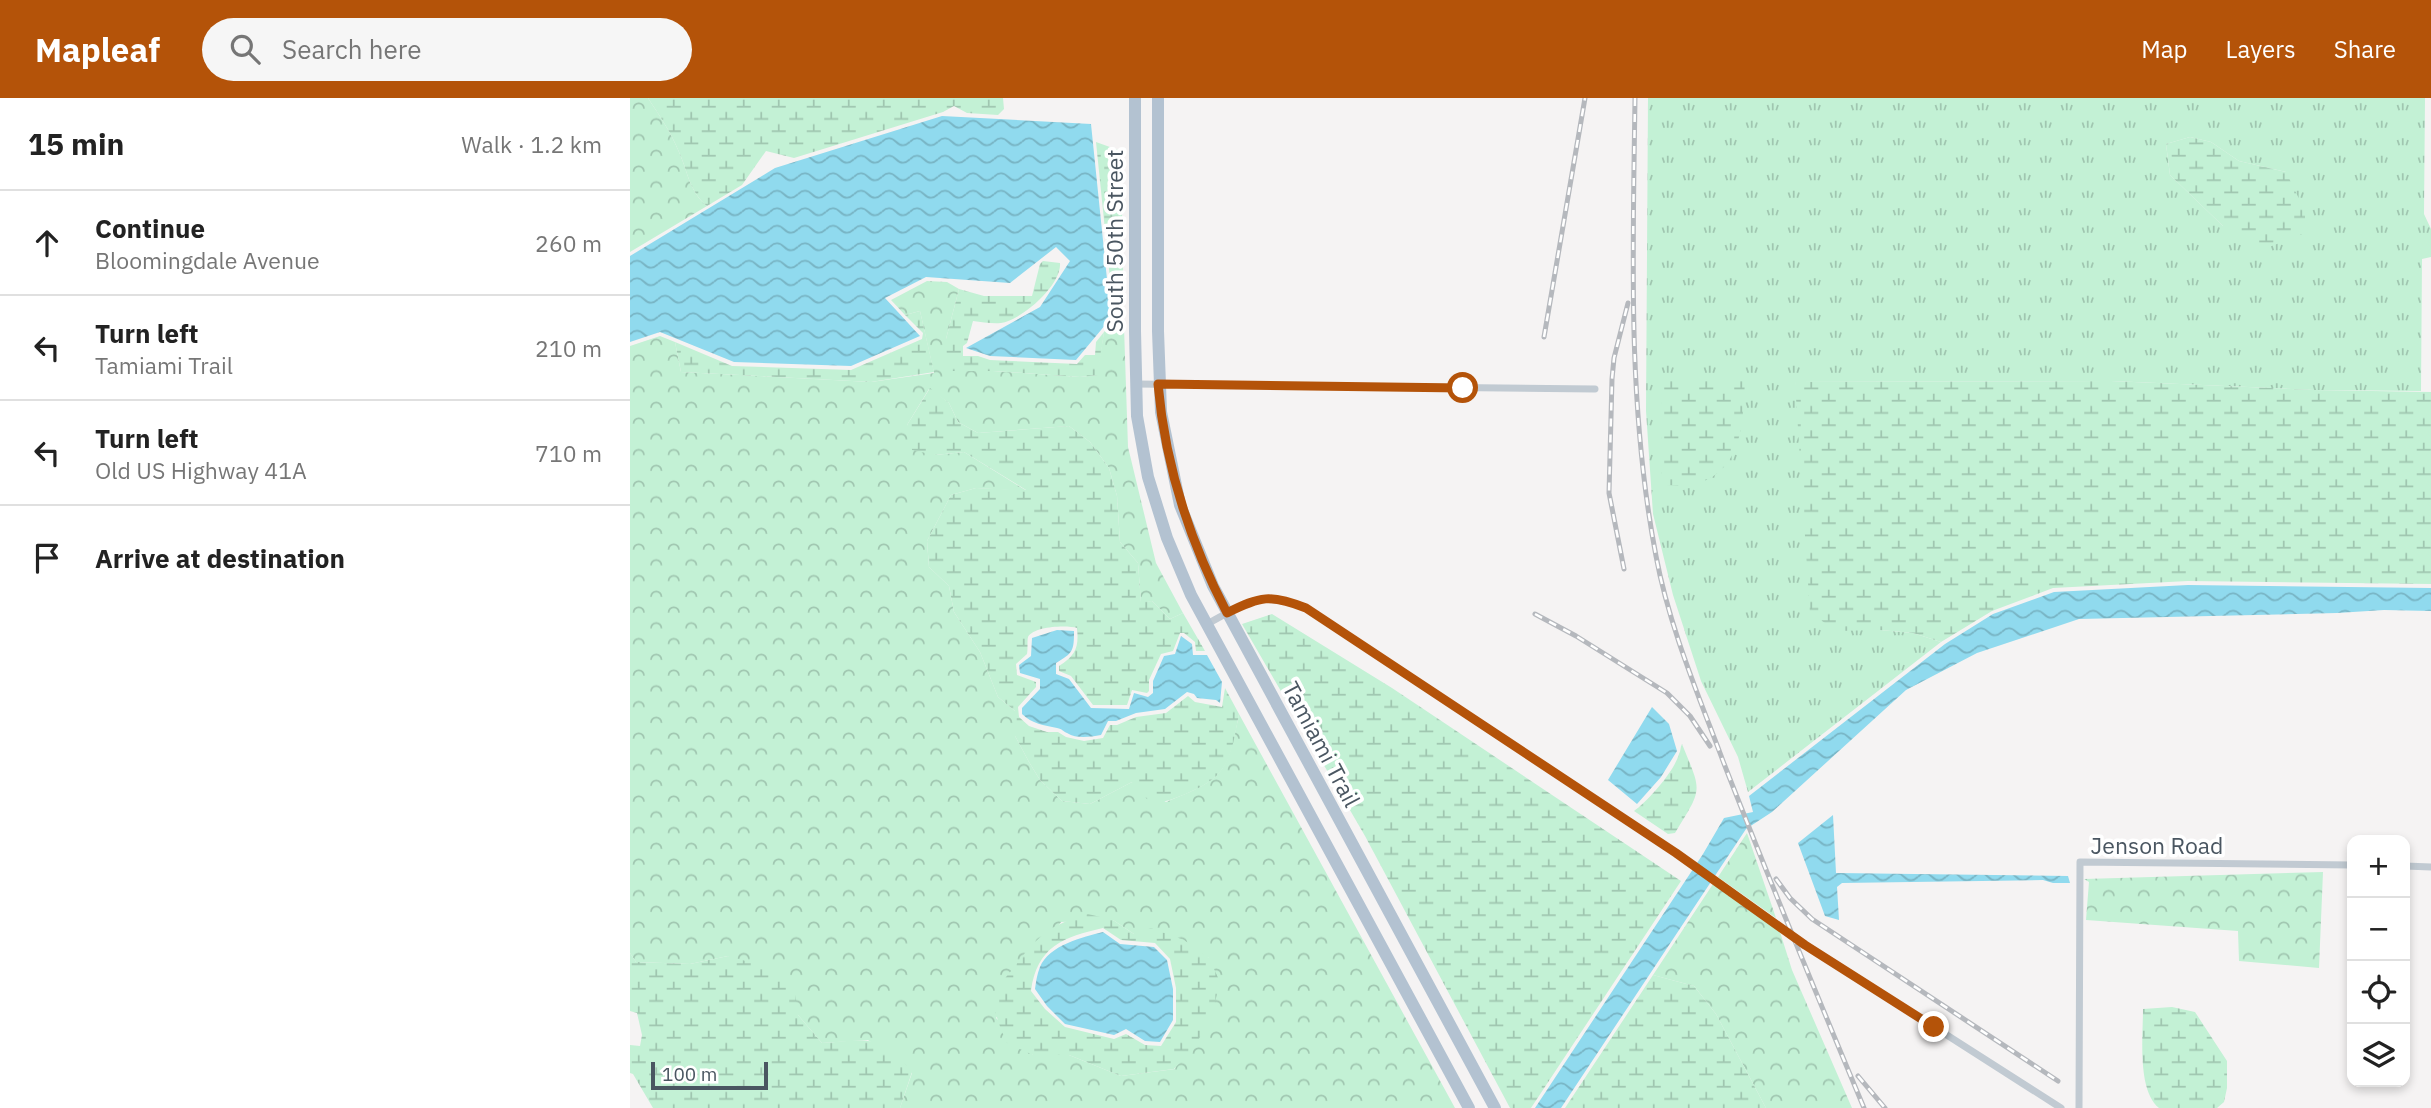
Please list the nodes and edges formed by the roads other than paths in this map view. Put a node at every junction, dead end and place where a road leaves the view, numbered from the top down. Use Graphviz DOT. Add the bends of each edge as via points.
graph roads {
  1 [pos="1135,98"];
  2 [pos="1158,98"];
  3 [pos="1135,384"];
  4 [pos="1158,384"];
  5 [pos="1595,389"];
  6 [pos="1227,613"];
  7 [pos="1207,624"];
  8 [pos="2347,866"];
  9 [pos="2410,866"];
  10 [pos="2431,867"];
  11 [pos="1469,1108"];
  12 [pos="1495,1108"];
  13 [pos="2061,1108"];
  14 [pos="2079,1108"];
  1 -- 3 [label="main road, South 50th Street"];
  2 -- 4 [label="main road, South 50th Street"];
  3 -- 4 [label="street"];
  3 -- 7 [label="main road, Tamiami Trail" via="1147,477 1179,568"];
  4 -- 5 [label="street"];
  4 -- 6 [label="main road, Tamiami Trail" via="1180,505"];
  6 -- 7 [label="street"];
  6 -- 12 [label="main road, Tamiami Trail"];
  6 -- 13 [label="street" via="1255,599 1282,599 1306,608 1692,864 1805,945"];
  7 -- 11 [label="main road, Tamiami Trail"];
  8 -- 14 [label="street, Jenson Road" via="2080,862"];
  9 -- 10 [label="street"];
}
